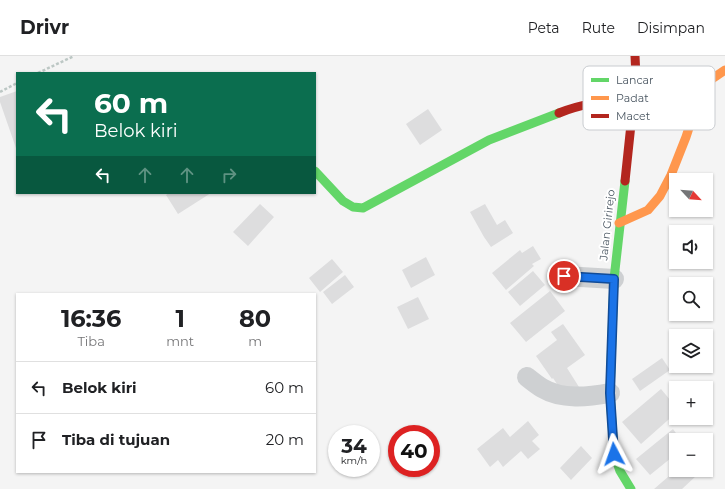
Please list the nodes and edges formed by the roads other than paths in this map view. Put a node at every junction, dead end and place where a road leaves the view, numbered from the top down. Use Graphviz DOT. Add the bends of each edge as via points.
graph roads {
  1 [pos="635,56"];
  2 [pos="635,66"];
  3 [pos="725,70"];
  4 [pos="715,76"];
  5 [pos="583,105"];
  6 [pos="629,130"];
  7 [pos="688,130"];
  8 [pos="316,172"];
  9 [pos="619,223"];
  10 [pos="564,276"];
  11 [pos="614,279"];
  12 [pos="527,377"];
  13 [pos="610,393"];
  14 [pos="631,489"];
  1 -- 2 [label="street, Jalan Girirejo"];
  3 -- 4 [label="street"];
  5 -- 8 [label="street" via="489,140 363,208 344,202"];
  6 -- 9 [label="street, Jalan Girirejo"];
  7 -- 9 [label="street" via="660,196 648,210"];
  9 -- 11 [label="street, Jalan Girirejo"];
  10 -- 11 [label="street"];
  11 -- 13 [label="street, Jalan Girirejo"];
  12 -- 13 [label="street" via="542,389 561,396"];
  13 -- 14 [label="street, Jalan Girirejo" via="614,454 620,471"];
}
